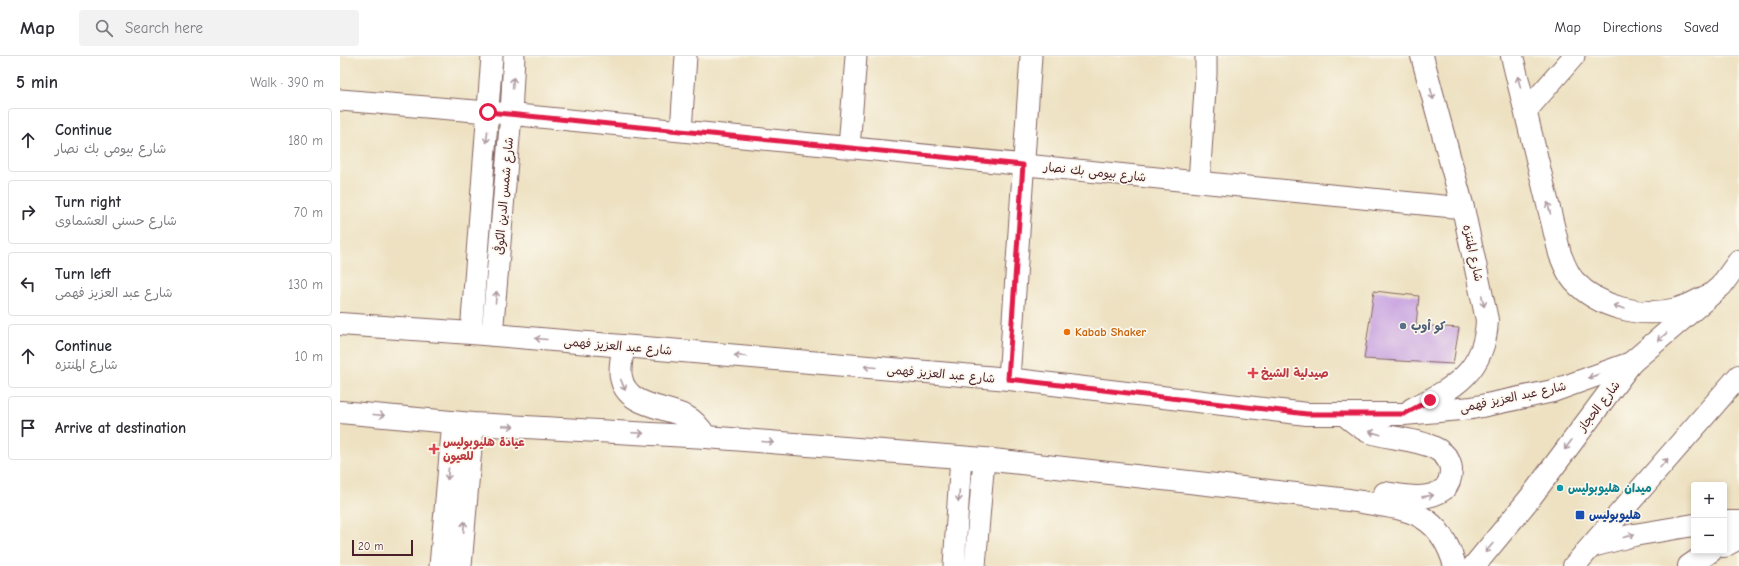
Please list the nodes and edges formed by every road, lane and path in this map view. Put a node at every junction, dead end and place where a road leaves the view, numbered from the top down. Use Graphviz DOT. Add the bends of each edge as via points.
graph roads {
  1 [pos="492,56"];
  2 [pos="514,56"];
  3 [pos="686,56"];
  4 [pos="856,56"];
  5 [pos="1031,56"];
  6 [pos="1206,56"];
  7 [pos="1422,56"];
  8 [pos="1512,56"];
  9 [pos="1574,56"];
  10 [pos="340,100"];
  11 [pos="1526,111"];
  12 [pos="488,112"];
  13 [pos="511,115"];
  14 [pos="681,131"];
  15 [pos="849,148"];
  16 [pos="1023,165"];
  17 [pos="1198,182"];
  18 [pos="1463,208"];
  19 [pos="1739,261"];
  20 [pos="1721,286"];
  21 [pos="340,324"];
  22 [pos="471,333"];
  23 [pos="492,335"];
  24 [pos="624,346"];
  25 [pos="1631,363"];
  26 [pos="1739,376"];
  27 [pos="1008,379"];
  28 [pos="340,412"];
  29 [pos="1404,414"];
  30 [pos="1345,415"];
  31 [pos="463,423"];
  32 [pos="706,437"];
  33 [pos="962,458"];
  34 [pos="984,459"];
  35 [pos="1349,500"];
  36 [pos="1727,522"];
  37 [pos="1739,522"];
  38 [pos="1691,525"];
  39 [pos="1739,538"];
  40 [pos="1727,544"];
  41 [pos="1592,546"];
  42 [pos="1707,554"];
  43 [pos="440,566"];
  44 [pos="461,566"];
  45 [pos="954,566"];
  46 [pos="975,566"];
  47 [pos="1455,566"];
  48 [pos="1474,566"];
  49 [pos="1574,566"];
  50 [pos="1689,566"];
  1 -- 12 [label="street, شارع شمس الدين الكوفى"];
  13 -- 2 [label="street, شارع شمس الدين الكوفى, one-way"];
  3 -- 14 [label="street"];
  4 -- 15 [label="street"];
  5 -- 16 [label="street"];
  6 -- 17 [label="street"];
  7 -- 18 [label="main road, شارع المنتزه, one-way"];
  11 -- 8 [label="main road, one-way"];
  9 -- 11 [label="street"];
  10 -- 12 [label="street, شارع بيومى بك نصار"];
  20 -- 11 [label="main road, one-way" via="1707,296 1682,307 1660,312 1644,312 1613,306 1574,281 1560,254"];
  12 -- 13 [label="street, شارع بيومى بك نصار"];
  12 -- 22 [label="street, شارع شمس الدين الكوفى, one-way"];
  13 -- 14 [label="street, شارع بيومى بك نصار"];
  23 -- 13 [label="street, شارع شمس الدين الكوفى, one-way"];
  14 -- 15 [label="street, شارع بيومى بك نصار"];
  15 -- 16 [label="street, شارع بيومى بك نصار"];
  16 -- 17 [label="street, شارع بيومى بك نصار"];
  16 -- 27 [label="street"];
  17 -- 18 [label="street, شارع بيومى بك نصار"];
  18 -- 29 [label="main road, شارع المنتزه, one-way" via="1487,320 1485,341 1477,361 1462,380"];
  19 -- 20 [label="main road, شارع الحجاز"];
  20 -- 25 [label="main road, شارع الحجاز, one-way"];
  21 -- 22 [label="main road, شارع عبد العزيز فهمى"];
  22 -- 23 [label="main road, شارع عبد العزيز فهمى"];
  24 -- 23 [label="main road, شارع عبد العزيز فهمى, one-way"];
  27 -- 24 [label="main road, شارع عبد العزيز فهمى, one-way"];
  24 -- 32 [label="main road, one-way" via="620,375 626,391 638,401 688,417 699,426"];
  25 -- 29 [label="main road, شارع عبد العزيز فهمى, one-way" via="1553,390 1472,408"];
  25 -- 48 [label="main road, شارع الحجاز, one-way" via="1530,498"];
  41 -- 26 [label="main road, one-way"];
  27 -- 30 [label="main road, شارع عبد العزيز فهمى" via="1307,414"];
  28 -- 31 [label="main road, one-way"];
  29 -- 30 [label="main road, شارع عبد العزيز فهمى"];
  35 -- 30 [label="main road, one-way" via="1378,493 1424,498 1436,495 1446,487 1451,476 1450,464 1444,453 1434,446 1367,431"];
  31 -- 32 [label="main road, one-way"];
  31 -- 43 [label="street, one-way"];
  44 -- 31 [label="street, one-way"];
  32 -- 33 [label="main road, one-way"];
  33 -- 34 [label="main road"];
  33 -- 45 [label="street, one-way"];
  34 -- 35 [label="main road"];
  34 -- 46 [label="street"];
  35 -- 47 [label="main road" via="1404,509 1421,516 1435,526 1446,540"];
  36 -- 37 [label="main road"];
  41 -- 38 [label="main road, one-way" via="1634,534"];
  39 -- 40 [label="main road"];
  41 -- 49 [label="main road"];
  42 -- 50 [label="main road"];
}
